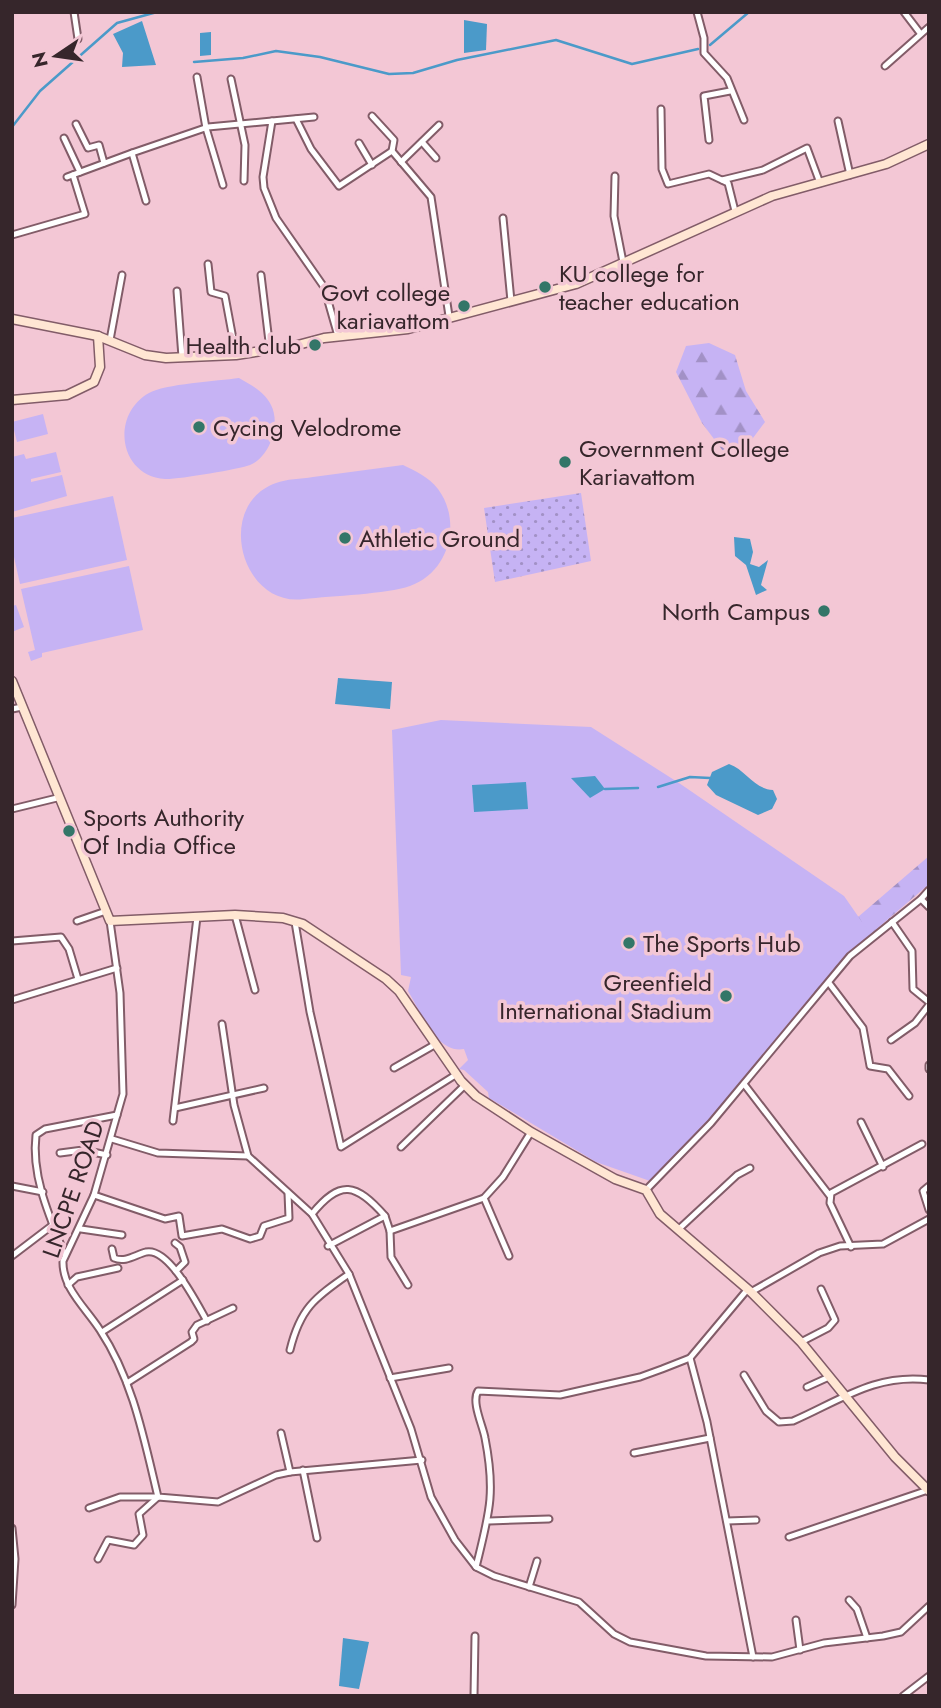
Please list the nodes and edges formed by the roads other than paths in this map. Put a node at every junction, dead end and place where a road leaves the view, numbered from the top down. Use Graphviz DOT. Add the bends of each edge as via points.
graph roads {
  1 [pos="74,12"];
  2 [pos="697,12"];
  3 [pos="904,12"];
  4 [pos="929,27"];
  5 [pos="920,33"];
  6 [pos="78,39"];
  7 [pos="886,66"];
  8 [pos="197,77"];
  9 [pos="231,79"];
  10 [pos="730,91"];
  11 [pos="661,109"];
  12 [pos="372,116"];
  13 [pos="314,117"];
  14 [pos="296,119"];
  15 [pos="744,120"];
  16 [pos="272,121"];
  17 [pos="838,121"];
  18 [pos="76,124"];
  19 [pos="241,124"];
  20 [pos="439,125"];
  21 [pos="206,128"];
  22 [pos="64,138"];
  23 [pos="709,140"];
  24 [pos="422,142"];
  25 [pos="359,143"];
  26 [pos="929,144"];
  27 [pos="392,151"];
  28 [pos="132,153"];
  29 [pos="436,158"];
  30 [pos="401,162"];
  31 [pos="104,163"];
  32 [pos="372,164"];
  33 [pos="80,172"];
  34 [pos="850,175"];
  35 [pos="615,176"];
  36 [pos="722,180"];
  37 [pos="244,181"];
  38 [pos="820,183"];
  39 [pos="223,185"];
  40 [pos="146,201"];
  41 [pos="735,211"];
  42 [pos="503,218"];
  43 [pos="12,235"];
  44 [pos="623,262"];
  45 [pos="208,264"];
  46 [pos="122,275"];
  47 [pos="261,275"];
  48 [pos="177,291"];
  49 [pos="511,301"];
  50 [pos="449,316"];
  51 [pos="12,319"];
  52 [pos="98,336"];
  53 [pos="338,336"];
  54 [pos="110,340"];
  55 [pos="270,350"];
  56 [pos="236,355"];
  57 [pos="182,358"];
  58 [pos="12,400"];
  59 [pos="12,681"];
  60 [pos="22,708"];
  61 [pos="12,709"];
  62 [pos="57,798"];
  63 [pos="12,809"];
  64 [pos="929,890"];
  65 [pos="921,899"];
  66 [pos="929,907"];
  67 [pos="106,911"];
  68 [pos="235,915"];
  69 [pos="197,917"];
  70 [pos="77,921"];
  71 [pos="110,921"];
  72 [pos="295,922"];
  73 [pos="892,922"];
  74 [pos="12,941"];
  75 [pos="117,968"];
  76 [pos="78,979"];
  77 [pos="829,983"];
  78 [pos="255,990"];
  79 [pos="12,1000"];
  80 [pos="929,1004"];
  81 [pos="222,1024"];
  82 [pos="891,1040"];
  83 [pos="436,1044"];
  84 [pos="394,1069"];
  85 [pos="457,1074"];
  86 [pos="744,1084"];
  87 [pos="465,1085"];
  88 [pos="264,1088"];
  89 [pos="233,1094"];
  90 [pos="909,1096"];
  91 [pos="175,1108"];
  92 [pos="117,1115"];
  93 [pos="173,1121"];
  94 [pos="861,1122"];
  95 [pos="531,1132"];
  96 [pos="112,1139"];
  97 [pos="922,1144"];
  98 [pos="401,1147"];
  99 [pos="60,1153"];
  100 [pos="107,1155"];
  101 [pos="248,1156"];
  102 [pos="883,1167"];
  103 [pos="750,1168"];
  104 [pos="12,1186"];
  105 [pos="929,1186"];
  106 [pos="646,1190"];
  107 [pos="43,1192"];
  108 [pos="288,1193"];
  109 [pos="94,1195"];
  110 [pos="830,1196"];
  111 [pos="484,1198"];
  112 [pos="929,1210"];
  113 [pos="312,1214"];
  114 [pos="385,1216"];
  115 [pos="929,1219"];
  116 [pos="54,1224"];
  117 [pos="680,1228"];
  118 [pos="81,1229"];
  119 [pos="390,1231"];
  120 [pos="122,1235"];
  121 [pos="175,1243"];
  122 [pos="328,1246"];
  123 [pos="851,1247"];
  124 [pos="112,1249"];
  125 [pos="65,1255"];
  126 [pos="12,1256"];
  127 [pos="509,1256"];
  128 [pos="118,1268"];
  129 [pos="176,1271"];
  130 [pos="349,1274"];
  131 [pos="183,1280"];
  132 [pos="68,1285"];
  133 [pos="408,1285"];
  134 [pos="821,1289"];
  135 [pos="749,1291"];
  136 [pos="233,1308"];
  137 [pos="206,1321"];
  138 [pos="102,1332"];
  139 [pos="801,1342"];
  140 [pos="290,1350"];
  141 [pos="690,1358"];
  142 [pos="449,1368"];
  143 [pos="744,1375"];
  144 [pos="830,1377"];
  145 [pos="390,1378"];
  146 [pos="929,1380"];
  147 [pos="127,1383"];
  148 [pos="807,1387"];
  149 [pos="845,1397"];
  150 [pos="281,1433"];
  151 [pos="710,1438"];
  152 [pos="635,1453"];
  153 [pos="422,1460"];
  154 [pos="303,1470"];
  155 [pos="290,1472"];
  156 [pos="928,1491"];
  157 [pos="158,1497"];
  158 [pos="89,1508"];
  159 [pos="549,1519"];
  160 [pos="756,1520"];
  161 [pos="489,1521"];
  162 [pos="727,1521"];
  163 [pos="12,1529"];
  164 [pos="317,1538"];
  165 [pos="789,1538"];
  166 [pos="98,1559"];
  167 [pos="537,1561"];
  168 [pos="476,1567"];
  169 [pos="529,1587"];
  170 [pos="849,1600"];
  171 [pos="12,1605"];
  172 [pos="929,1606"];
  173 [pos="796,1620"];
  174 [pos="475,1636"];
  175 [pos="867,1638"];
  176 [pos="800,1650"];
  177 [pos="753,1657"];
  178 [pos="929,1676"];
  179 [pos="474,1696"];
  180 [pos="903,1696"];
  1 -- 6 [label="street"];
  2 -- 10 [label="street" via="704,53 727,78"];
  3 -- 5 [label="street"];
  4 -- 5 [label="street"];
  5 -- 7 [label="street"];
  8 -- 21 [label="street"];
  9 -- 19 [label="street"];
  10 -- 15 [label="street"];
  10 -- 23 [label="street" via="704,96"];
  11 -- 36 [label="street" via="662,169 668,184 709,174"];
  12 -- 27 [label="street" via="394,140"];
  13 -- 14 [label="street"];
  14 -- 16 [label="street"];
  14 -- 32 [label="street" via="311,149 339,186"];
  16 -- 19 [label="street"];
  16 -- 53 [label="street" via="264,188 276,218 324,287"];
  17 -- 34 [label="street"];
  18 -- 31 [label="street" via="88,148 99,145"];
  19 -- 21 [label="street"];
  19 -- 37 [label="street" via="246,145"];
  20 -- 24 [label="street"];
  21 -- 28 [label="street"];
  21 -- 39 [label="street"];
  22 -- 33 [label="street"];
  24 -- 29 [label="street"];
  24 -- 30 [label="street"];
  25 -- 32 [label="street"];
  26 -- 34 [label="street"];
  27 -- 30 [label="street"];
  27 -- 32 [label="street"];
  28 -- 31 [label="street"];
  28 -- 40 [label="street"];
  30 -- 50 [label="street" via="431,197"];
  31 -- 33 [label="street"];
  33 -- 43 [label="street" via="70,176 85,214"];
  34 -- 38 [label="street"];
  35 -- 44 [label="street" via="614,216"];
  36 -- 38 [label="street" via="763,170 807,148"];
  36 -- 41 [label="street" via="732,189"];
  38 -- 41 [label="street"];
  41 -- 44 [label="street"];
  42 -- 49 [label="street"];
  44 -- 49 [label="street" via="576,284"];
  45 -- 56 [label="street" via="211,292 225,296"];
  46 -- 54 [label="street"];
  47 -- 55 [label="street"];
  48 -- 57 [label="street"];
  49 -- 50 [label="street"];
  50 -- 53 [label="street" via="408,329"];
  51 -- 52 [label="street"];
  52 -- 54 [label="street"];
  52 -- 58 [label="street" via="100,367 94,382 67,395"];
  53 -- 55 [label="street"];
  54 -- 57 [label="street" via="145,355"];
  55 -- 56 [label="street"];
  56 -- 57 [label="street"];
  59 -- 60 [label="street"];
  60 -- 61 [label="street"];
  60 -- 62 [label="street"];
  62 -- 63 [label="street"];
  62 -- 67 [label="street"];
  64 -- 65 [label="street"];
  65 -- 66 [label="street"];
  65 -- 73 [label="street"];
  67 -- 70 [label="street"];
  67 -- 71 [label="street"];
  68 -- 69 [label="street"];
  68 -- 72 [label="street"];
  68 -- 78 [label="street"];
  69 -- 71 [label="street"];
  69 -- 91 [label="street"];
  71 -- 75 [label="street, LNCPE ROAD"];
  72 -- 83 [label="street" via="386,979"];
  72 -- 85 [label="street" via="341,1147"];
  73 -- 77 [label="street" via="850,956"];
  73 -- 80 [label="street" via="912,951 913,989"];
  74 -- 76 [label="street" via="61,937"];
  75 -- 76 [label="street"];
  75 -- 92 [label="street, LNCPE ROAD" via="124,1075"];
  76 -- 79 [label="street"];
  77 -- 86 [label="street"];
  77 -- 90 [label="street" via="863,1028 870,1066 888,1069"];
  80 -- 82 [label="street" via="915,1023"];
  81 -- 89 [label="street"];
  83 -- 84 [label="street"];
  83 -- 85 [label="street"];
  85 -- 87 [label="street"];
  86 -- 106 [label="street"];
  86 -- 110 [label="street"];
  87 -- 95 [label="street"];
  87 -- 98 [label="street"];
  88 -- 89 [label="street"];
  89 -- 91 [label="street"];
  89 -- 101 [label="street"];
  91 -- 93 [label="street"];
  92 -- 96 [label="street, LNCPE ROAD"];
  92 -- 107 [label="street" via="45,1129 36,1135 34,1155"];
  94 -- 102 [label="street"];
  95 -- 106 [label="street"];
  95 -- 111 [label="street"];
  96 -- 100 [label="street, LNCPE ROAD"];
  96 -- 101 [label="street" via="158,1153"];
  97 -- 102 [label="street"];
  99 -- 100 [label="street" via="83,1150"];
  100 -- 109 [label="street, LNCPE ROAD"];
  101 -- 108 [label="street"];
  102 -- 110 [label="street"];
  103 -- 117 [label="street"];
  104 -- 107 [label="street"];
  105 -- 112 [label="street" via="923,1191"];
  106 -- 117 [label="street" via="660,1214"];
  107 -- 116 [label="street"];
  108 -- 109 [label="street" via="289,1218 264,1226 260,1236 250,1239 222,1229 182,1236 179,1216 165,1219"];
  108 -- 113 [label="street"];
  109 -- 118 [label="street, LNCPE ROAD"];
  110 -- 123 [label="street"];
  111 -- 119 [label="street"];
  111 -- 127 [label="street"];
  113 -- 114 [label="street" via="334,1190 344,1188 363,1194"];
  113 -- 122 [label="street"];
  114 -- 119 [label="street"];
  114 -- 122 [label="street"];
  115 -- 123 [label="street" via="883,1244"];
  116 -- 125 [label="street"];
  116 -- 126 [label="street"];
  117 -- 135 [label="street"];
  118 -- 120 [label="street"];
  118 -- 125 [label="street, LNCPE ROAD"];
  119 -- 133 [label="street" via="391,1256"];
  121 -- 129 [label="street" via="186,1262"];
  122 -- 130 [label="street"];
  123 -- 135 [label="street" via="819,1253"];
  124 -- 129 [label="street" via="114,1258 121,1261 153,1251"];
  125 -- 132 [label="street, LNCPE ROAD" via="62,1271"];
  128 -- 132 [label="street" via="77,1277"];
  129 -- 131 [label="street"];
  130 -- 140 [label="street" via="306,1308"];
  130 -- 145 [label="street"];
  131 -- 137 [label="street"];
  131 -- 138 [label="street"];
  132 -- 138 [label="street, LNCPE ROAD"];
  134 -- 139 [label="street" via="835,1320"];
  135 -- 139 [label="street"];
  135 -- 141 [label="street"];
  136 -- 137 [label="street"];
  137 -- 147 [label="street" via="193,1328 191,1342"];
  138 -- 147 [label="street, LNCPE ROAD"];
  139 -- 144 [label="street"];
  141 -- 151 [label="street"];
  141 -- 161 [label="street" via="640,1377 573,1393 478,1391 475,1400 491,1475"];
  142 -- 145 [label="street"];
  143 -- 149 [label="street" via="766,1411 779,1422 793,1421"];
  144 -- 148 [label="street"];
  144 -- 149 [label="street"];
  145 -- 153 [label="street"];
  146 -- 149 [label="street" via="896,1378"];
  147 -- 157 [label="street, LNCPE ROAD"];
  149 -- 156 [label="street"];
  150 -- 155 [label="street"];
  151 -- 152 [label="street"];
  151 -- 162 [label="street"];
  153 -- 154 [label="street"];
  153 -- 168 [label="street" via="431,1497"];
  154 -- 155 [label="street"];
  154 -- 164 [label="street"];
  155 -- 157 [label="street" via="218,1502"];
  156 -- 165 [label="street"];
  157 -- 158 [label="street" via="120,1497"];
  157 -- 166 [label="street" via="139,1514 143,1535 134,1545 108,1540"];
  159 -- 161 [label="street"];
  160 -- 162 [label="street"];
  161 -- 168 [label="street"];
  162 -- 177 [label="street"];
  163 -- 171 [label="street"];
  167 -- 169 [label="street"];
  168 -- 169 [label="street"];
  169 -- 177 [label="street" via="579,1602 614,1634 641,1646 706,1656"];
  170 -- 175 [label="street"];
  172 -- 175 [label="street" via="901,1632"];
  173 -- 176 [label="street"];
  174 -- 179 [label="street"];
  175 -- 176 [label="street"];
  176 -- 177 [label="street"];
  178 -- 180 [label="street"];
}
